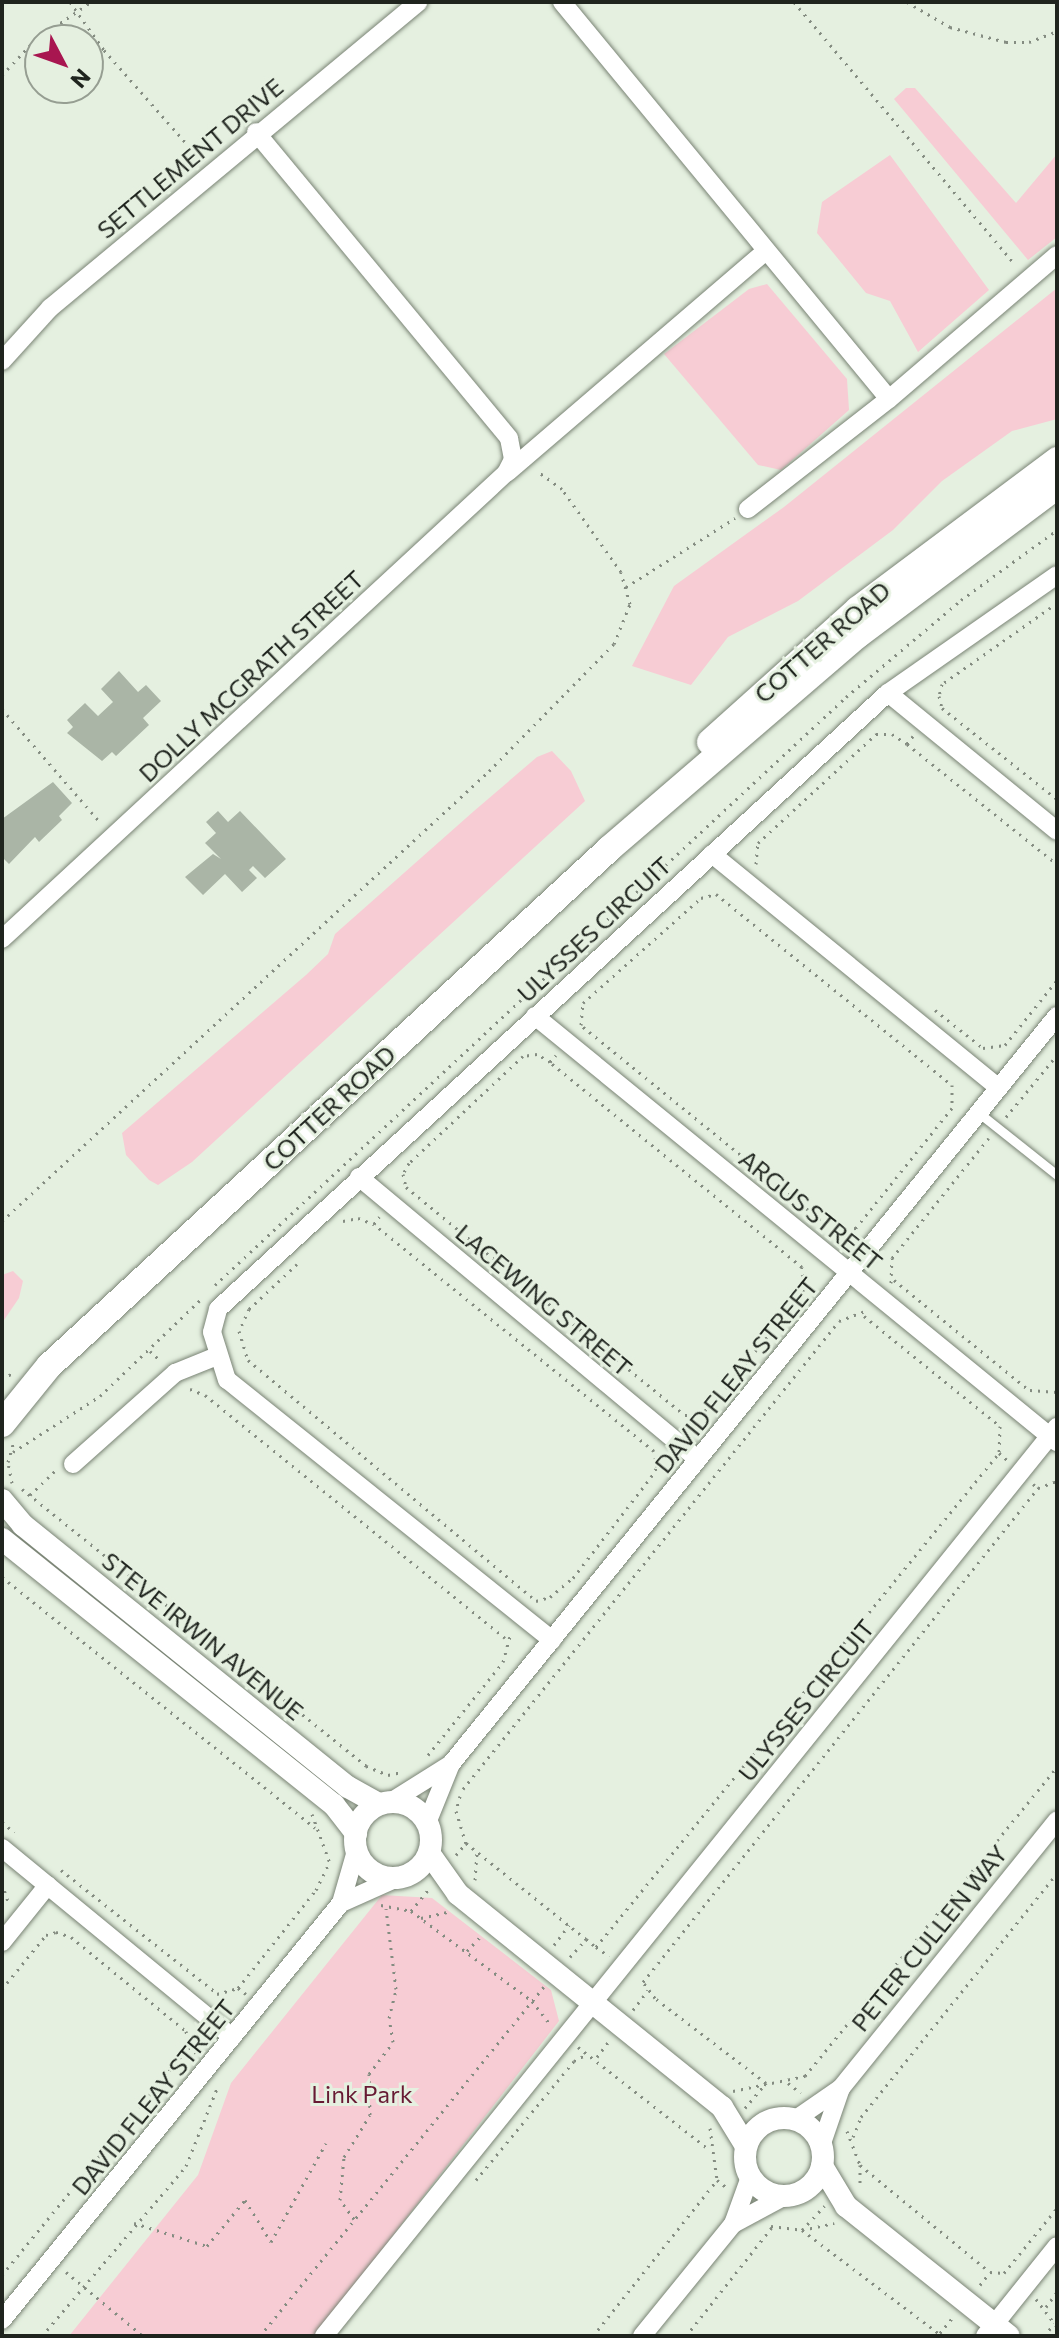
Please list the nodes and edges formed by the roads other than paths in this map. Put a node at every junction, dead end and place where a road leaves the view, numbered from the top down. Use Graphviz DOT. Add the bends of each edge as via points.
graph roads {
  1 [pos="419,2"];
  2 [pos="562,2"];
  3 [pos="256,132"];
  4 [pos="766,251"];
  5 [pos="1057,255"];
  6 [pos="2,361"];
  7 [pos="889,399"];
  8 [pos="1057,460"];
  9 [pos="506,473"];
  10 [pos="1057,486"];
  11 [pos="748,509"];
  12 [pos="1057,575"];
  13 [pos="888,693"];
  14 [pos="1057,831"];
  15 [pos="609,849"];
  16 [pos="712,854"];
  17 [pos="2,939"];
  18 [pos="535,1016"];
  19 [pos="1057,1016"];
  20 [pos="999,1088"];
  21 [pos="979,1113"];
  22 [pos="1057,1175"];
  23 [pos="359,1177"];
  24 [pos="850,1272"];
  25 [pos="217,1356"];
  26 [pos="49,1366"];
  27 [pos="2,1398"];
  28 [pos="2,1424"];
  29 [pos="1055,1435"];
  30 [pos="698,1459"];
  31 [pos="73,1464"];
  32 [pos="2,1500"];
  33 [pos="2,1539"];
  34 [pos="552,1640"];
  35 [pos="451,1764"];
  36 [pos="386,1803"];
  37 [pos="1057,1820"];
  38 [pos="427,1823"];
  39 [pos="356,1842"];
  40 [pos="2,1848"];
  41 [pos="429,1853"];
  42 [pos="402,1876"];
  43 [pos="48,1885"];
  44 [pos="458,1894"];
  45 [pos="341,1903"];
  46 [pos="2,1942"];
  47 [pos="593,2003"];
  48 [pos="232,2037"];
  49 [pos="841,2088"];
  50 [pos="716,2102"];
  51 [pos="796,2119"];
  52 [pos="768,2121"];
  53 [pos="746,2146"];
  54 [pos="822,2156"];
  55 [pos="750,2177"];
  56 [pos="792,2194"];
  57 [pos="853,2212"];
  58 [pos="733,2224"];
  59 [pos="1057,2246"];
  60 [pos="2,2320"];
  61 [pos="996,2332"];
  62 [pos="324,2336"];
  63 [pos="642,2336"];
  1 -- 3 [label="street, SETTLEMENT DRIVE"];
  2 -- 4 [label="street"];
  3 -- 6 [label="street, SETTLEMENT DRIVE" via="50,308"];
  3 -- 9 [label="street" via="509,438 513,459"];
  4 -- 7 [label="street"];
  4 -- 9 [label="street, DOLLY MCGRATH STREET"];
  5 -- 7 [label="street"];
  7 -- 11 [label="street"];
  8 -- 15 [label="main road, COTTER ROAD" via="819,641 662,790"];
  9 -- 17 [label="street, DOLLY MCGRATH STREET"];
  10 -- 15 [label="main road, COTTER ROAD" via="858,635"];
  12 -- 13 [label="street, ULYSSES CIRCUIT"];
  13 -- 14 [label="street"];
  13 -- 16 [label="street, ULYSSES CIRCUIT"];
  15 -- 26 [label="main road, COTTER ROAD"];
  16 -- 18 [label="street, ULYSSES CIRCUIT"];
  16 -- 20 [label="street"];
  18 -- 23 [label="street, ULYSSES CIRCUIT"];
  18 -- 24 [label="street, ARGUS STREET"];
  19 -- 20 [label="street, DAVID FLEAY STREET"];
  20 -- 21 [label="street, DAVID FLEAY STREET"];
  21 -- 22 [label="lane"];
  21 -- 24 [label="street, DAVID FLEAY STREET"];
  23 -- 25 [label="street, ULYSSES CIRCUIT" via="218,1309 212,1332"];
  23 -- 30 [label="street, LACEWING STREET"];
  24 -- 29 [label="street, ARGUS STREET"];
  24 -- 30 [label="street, DAVID FLEAY STREET"];
  25 -- 31 [label="street" via="175,1373"];
  25 -- 34 [label="street" via="227,1380"];
  26 -- 27 [label="main road, COTTER ROAD"];
  26 -- 28 [label="main road, COTTER ROAD"];
  29 -- 47 [label="street, ULYSSES CIRCUIT"];
  30 -- 34 [label="street, DAVID FLEAY STREET"];
  32 -- 36 [label="street, STEVE IRWIN AVENUE" via="23,1525 348,1787"];
  33 -- 39 [label="street, STEVE IRWIN AVENUE" via="334,1805"];
  34 -- 35 [label="street, DAVID FLEAY STREET"];
  35 -- 36 [label="street, DAVID FLEAY STREET"];
  35 -- 38 [label="street, DAVID FLEAY STREET"];
  36 -- 38 [label="street" via="413,1807"];
  36 -- 39 [label="street" via="368,1811"];
  37 -- 49 [label="street, PETER CULLEN WAY"];
  38 -- 41 [label="street"];
  39 -- 42 [label="street" via="372,1871"];
  39 -- 45 [label="street, DAVID FLEAY STREET"];
  40 -- 43 [label="street"];
  41 -- 42 [label="street"];
  41 -- 44 [label="street"];
  42 -- 44 [label="street"];
  42 -- 45 [label="street, DAVID FLEAY STREET"];
  43 -- 46 [label="street"];
  43 -- 48 [label="street"];
  44 -- 47 [label="street"];
  45 -- 48 [label="street, DAVID FLEAY STREET"];
  47 -- 50 [label="street"];
  47 -- 62 [label="street, ULYSSES CIRCUIT"];
  48 -- 60 [label="street, DAVID FLEAY STREET"];
  49 -- 51 [label="street, PETER CULLEN WAY"];
  49 -- 54 [label="street, PETER CULLEN WAY"];
  50 -- 52 [label="street"];
  50 -- 53 [label="street"];
  51 -- 52 [label="street"];
  51 -- 54 [label="street" via="816,2134"];
  52 -- 53 [label="street"];
  53 -- 55 [label="street, PETER CULLEN WAY"];
  54 -- 56 [label="street, PETER CULLEN WAY"];
  54 -- 57 [label="street"];
  55 -- 56 [label="street" via="765,2191"];
  55 -- 58 [label="street, PETER CULLEN WAY"];
  56 -- 57 [label="street"];
  56 -- 58 [label="street, PETER CULLEN WAY"];
  57 -- 61 [label="street"];
  58 -- 63 [label="street, PETER CULLEN WAY"];
  59 -- 61 [label="street"];
}
